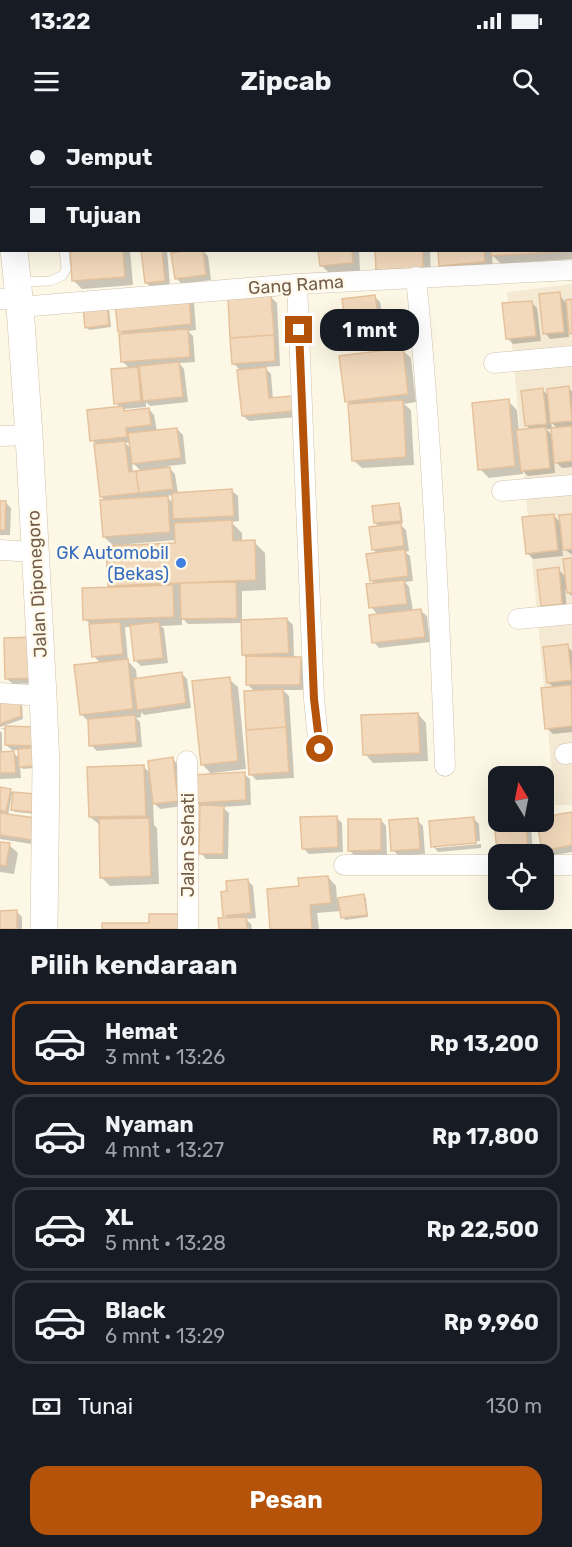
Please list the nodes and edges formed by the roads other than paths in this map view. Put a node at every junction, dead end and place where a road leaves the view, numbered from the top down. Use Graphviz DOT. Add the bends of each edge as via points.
graph roads {
  1 [pos="14,252"];
  2 [pos="64,252"];
  3 [pos="572,270"];
  4 [pos="416,277"];
  5 [pos="297,284"];
  6 [pos="14,297"];
  7 [pos="572,356"];
  8 [pos="494,363"];
  9 [pos="29,435"];
  10 [pos="0,436"];
  11 [pos="572,485"];
  12 [pos="502,491"];
  13 [pos="0,550"];
  14 [pos="35,552"];
  15 [pos="572,614"];
  16 [pos="518,619"];
  17 [pos="0,693"];
  18 [pos="44,696"];
  19 [pos="320,749"];
  20 [pos="186,761"];
  21 [pos="445,766"];
  22 [pos="344,865"];
  23 [pos="488,865"];
  24 [pos="554,865"];
  25 [pos="572,865"];
  26 [pos="43,926"];
  27 [pos="188,929"];
  1 -- 6 [label="main road, Jalan Diponegoro"];
  2 -- 6 [label="lane" via="66,269 62,276"];
  3 -- 4 [label="street, Gang Rama"];
  4 -- 5 [label="street, Gang Rama"];
  4 -- 21 [label="street" via="434,496"];
  5 -- 6 [label="street, Gang Rama"];
  5 -- 19 [label="street" via="314,699"];
  6 -- 9 [label="main road, Jalan Diponegoro"];
  7 -- 8 [label="street"];
  9 -- 10 [label="street"];
  9 -- 14 [label="main road, Jalan Diponegoro"];
  11 -- 12 [label="street"];
  13 -- 14 [label="street"];
  14 -- 18 [label="main road, Jalan Diponegoro"];
  15 -- 16 [label="street"];
  17 -- 18 [label="street"];
  18 -- 26 [label="main road, Jalan Diponegoro"];
  20 -- 27 [label="street, Jalan Sehati"];
  22 -- 23 [label="street"];
  24 -- 25 [label="street"];
}
